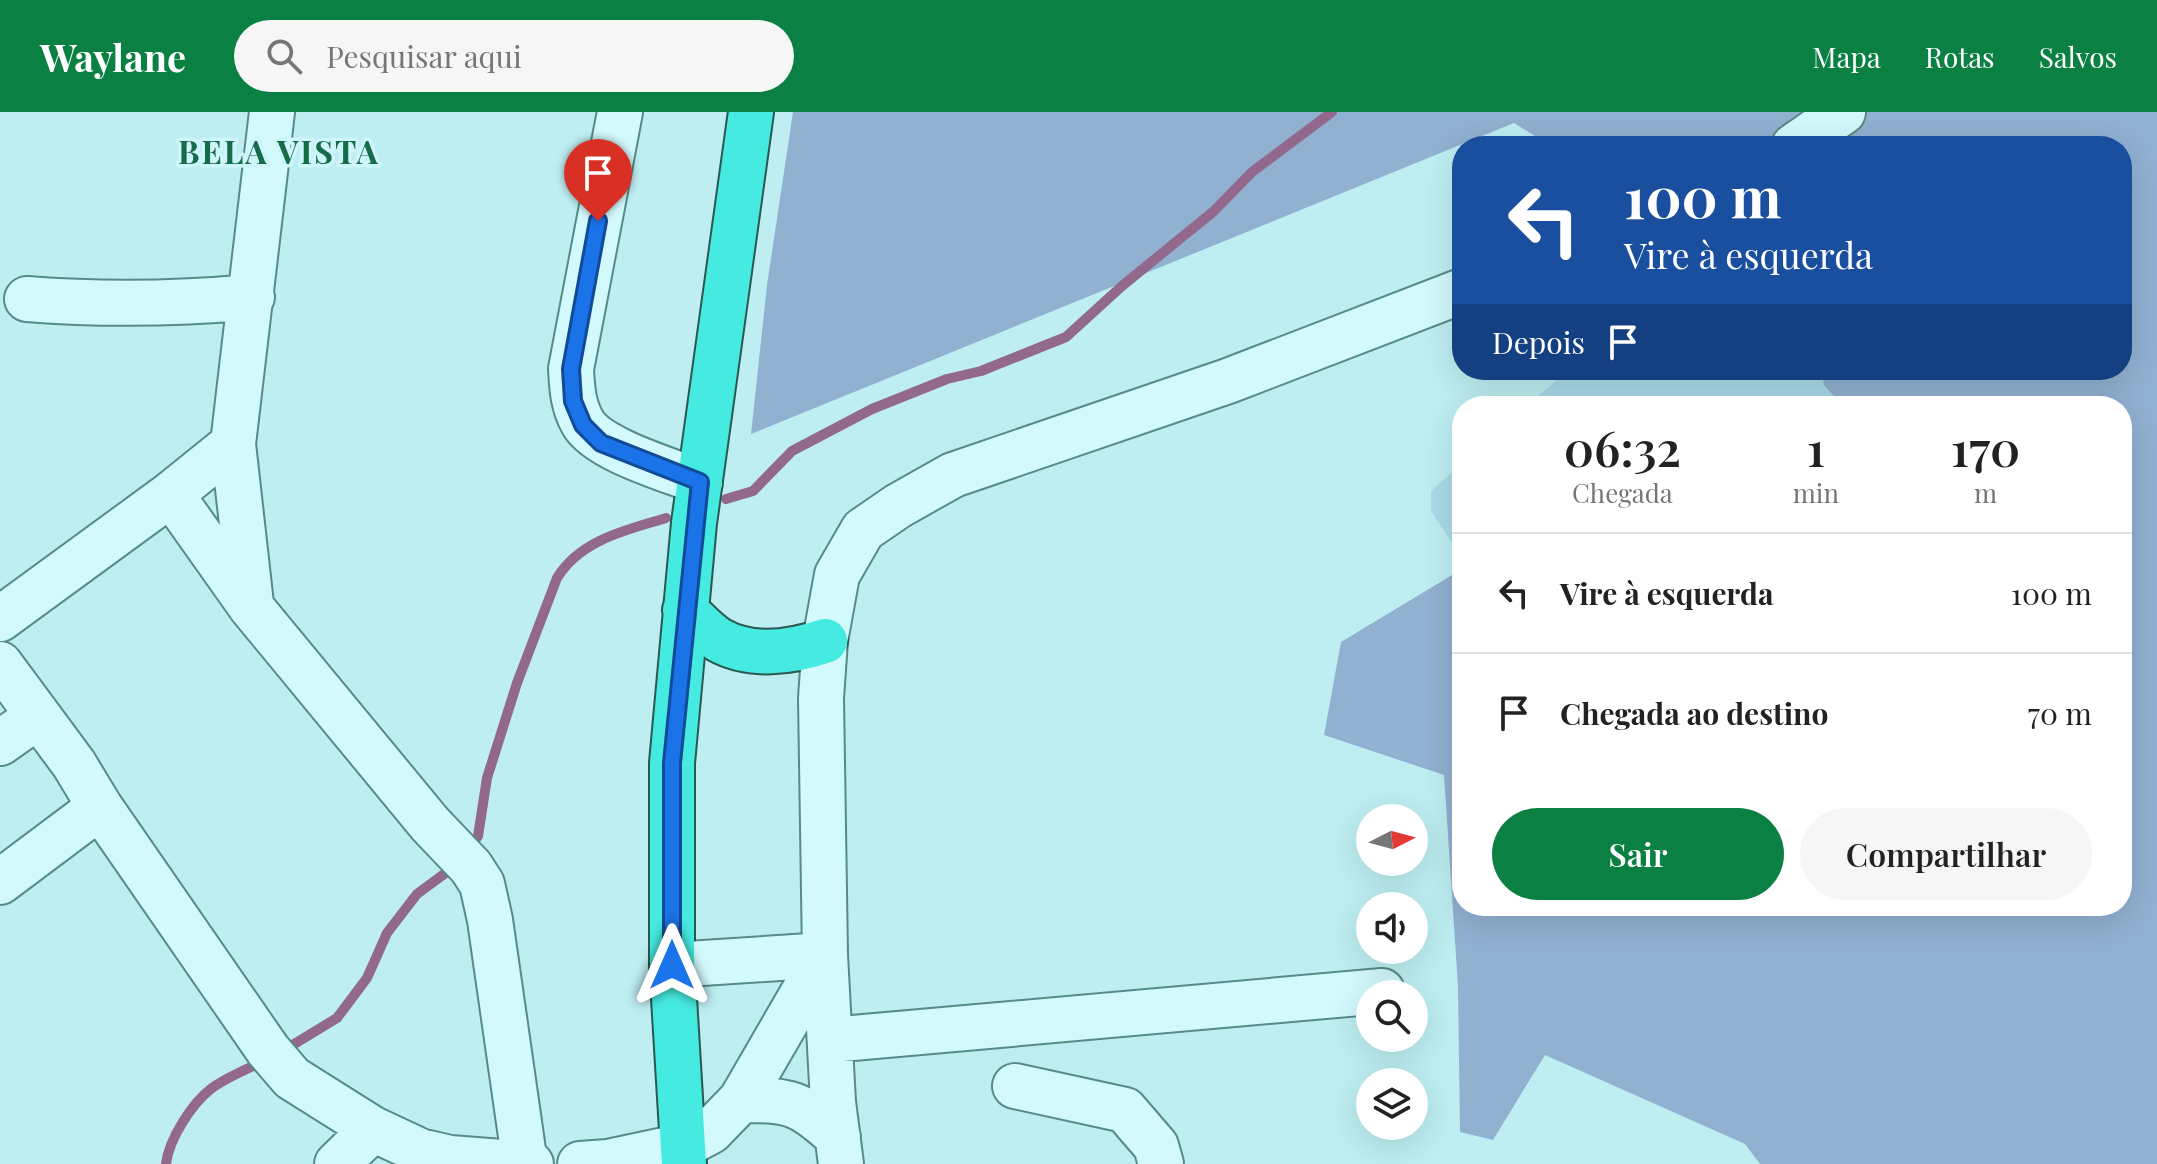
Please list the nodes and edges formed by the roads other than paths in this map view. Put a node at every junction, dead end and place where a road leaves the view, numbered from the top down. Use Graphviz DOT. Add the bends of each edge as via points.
graph roads {
  1 [pos="272,112"];
  2 [pos="620,112"];
  3 [pos="751,112"];
  4 [pos="1843,112"];
  5 [pos="1808,136"];
  6 [pos="1452,295"];
  7 [pos="252,297"];
  8 [pos="27,299"];
  9 [pos="233,444"];
  10 [pos="700,482"];
  11 [pos="171,494"];
  12 [pos="251,607"];
  13 [pos="685,610"];
  14 [pos="0,619"];
  15 [pos="825,641"];
  16 [pos="0,664"];
  17 [pos="37,717"];
  18 [pos="0,743"];
  19 [pos="100,807"];
  20 [pos="0,882"];
  21 [pos="825,955"];
  22 [pos="672,965"];
  23 [pos="1356,993"];
  24 [pos="830,1040"];
  25 [pos="1015,1086"];
  26 [pos="741,1100"];
  27 [pos="373,1129"];
  28 [pos="839,1150"];
  29 [pos="684,1155"];
  30 [pos="428,1157"];
  31 [pos="598,1163"];
  32 [pos="337,1164"];
  33 [pos="525,1164"];
  34 [pos="531,1164"];
  35 [pos="1161,1164"];
  1 -- 7 [label="street"];
  2 -- 10 [label="street" via="571,369 573,401 583,425 601,443"];
  3 -- 10 [label="highway"];
  4 -- 5 [label="street"];
  6 -- 15 [label="street" via="1228,381 953,475 863,530 837,575"];
  7 -- 8 [label="street" via="181,304"];
  7 -- 9 [label="street"];
  9 -- 11 [label="street"];
  9 -- 12 [label="street"];
  10 -- 13 [label="highway"];
  11 -- 12 [label="street"];
  11 -- 14 [label="street"];
  12 -- 33 [label="street" via="482,884"];
  13 -- 15 [label="highway" via="718,639 736,646 769,651"];
  13 -- 22 [label="highway" via="672,763"];
  15 -- 21 [label="street"];
  16 -- 17 [label="street"];
  17 -- 18 [label="street"];
  17 -- 19 [label="street"];
  19 -- 20 [label="street"];
  19 -- 27 [label="street" via="280,1064"];
  21 -- 22 [label="street"];
  21 -- 24 [label="street"];
  21 -- 26 [label="street"];
  22 -- 29 [label="highway"];
  23 -- 24 [label="street"];
  24 -- 28 [label="street"];
  25 -- 35 [label="street" via="1125,1110 1156,1146"];
  26 -- 28 [label="street" via="775,1100 812,1113"];
  26 -- 29 [label="street"];
  27 -- 30 [label="street"];
  27 -- 32 [label="street"];
  29 -- 31 [label="street"];
  30 -- 33 [label="street"];
  33 -- 34 [label="street"];
}
